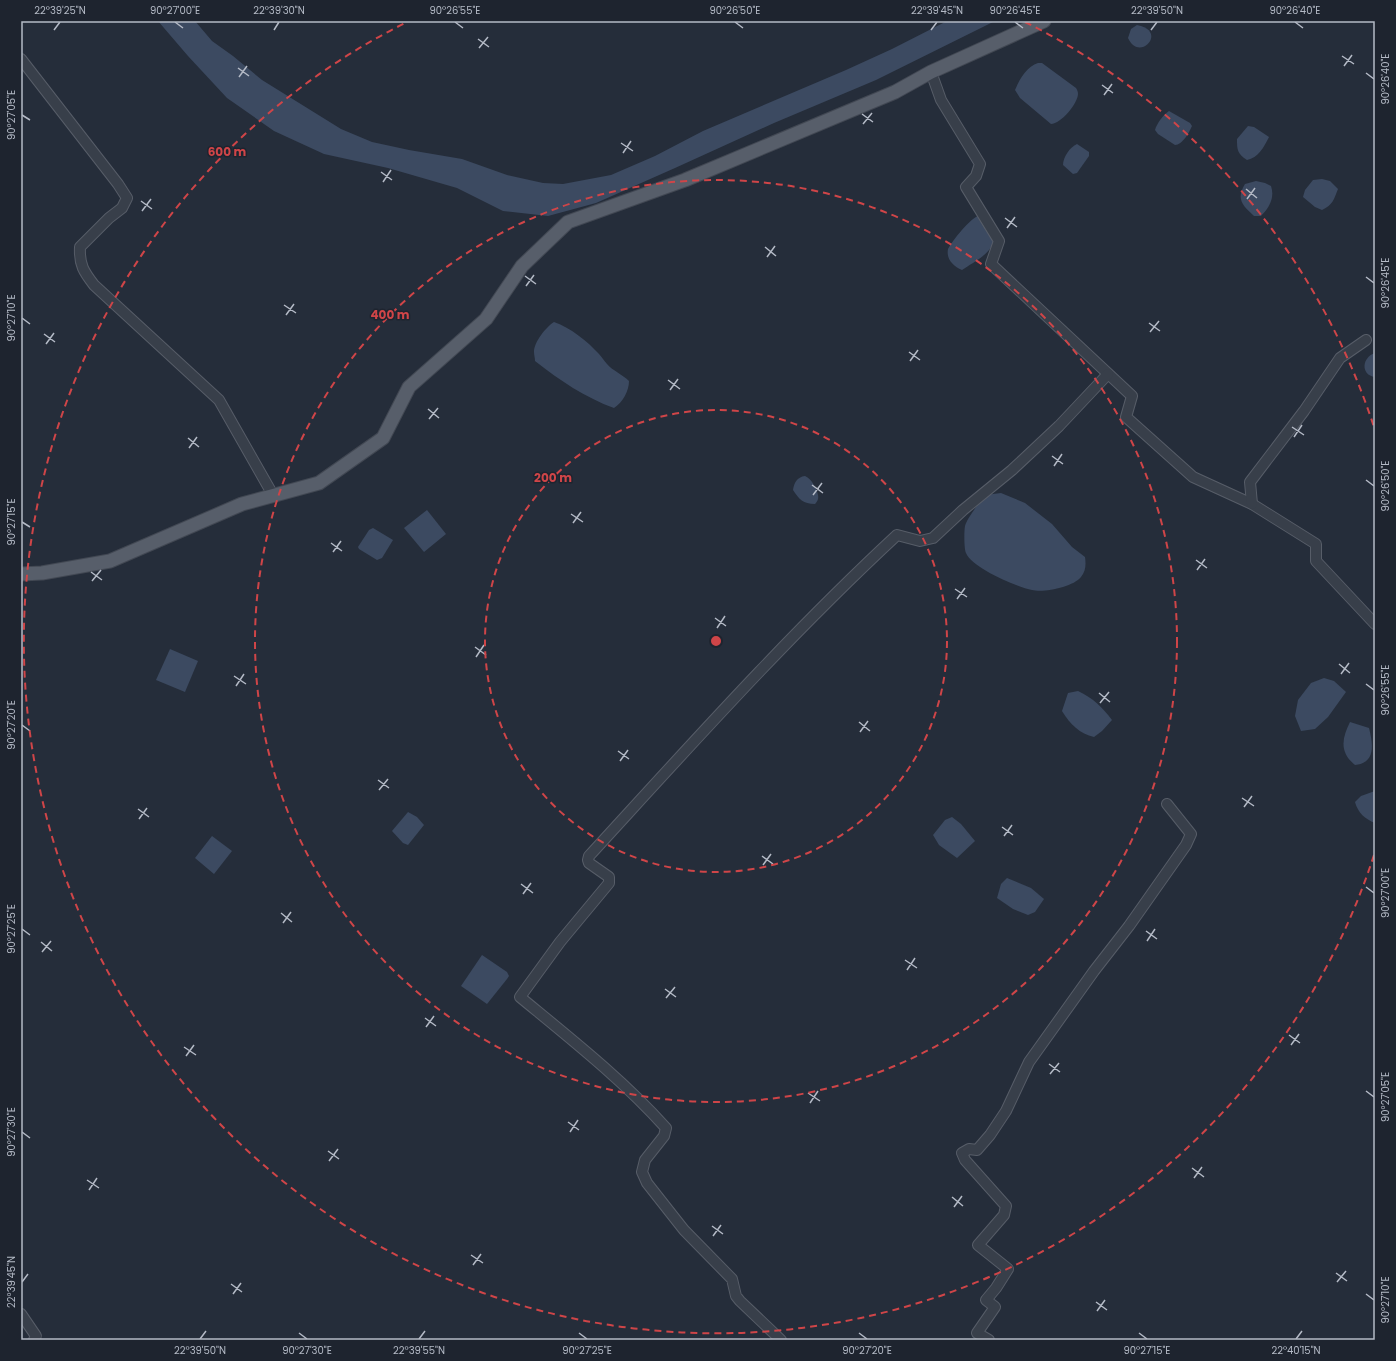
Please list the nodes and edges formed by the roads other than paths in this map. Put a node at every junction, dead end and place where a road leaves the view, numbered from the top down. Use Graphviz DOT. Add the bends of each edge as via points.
graph roads {
  1 [pos="1044,21"];
  2 [pos="21,59"];
  3 [pos="931,72"];
  4 [pos="1366,340"];
  5 [pos="1108,374"];
  6 [pos="273,495"];
  7 [pos="1252,504"];
  8 [pos="21,574"];
  9 [pos="1375,624"];
  10 [pos="1167,804"];
  11 [pos="21,1314"];
  12 [pos="34,1340"];
  13 [pos="782,1340"];
  14 [pos="989,1340"];
  1 -- 3 [label="main road"];
  2 -- 6 [label="street" via="127,198 122,208 80,248 82,269 94,285 219,400"];
  3 -- 5 [label="street" via="940,100 980,164 976,176 966,187 999,241 991,264"];
  3 -- 6 [label="main road" via="895,92 685,180 568,222 522,266 486,319 409,387 383,438 319,483"];
  4 -- 7 [label="street" via="1340,358 1304,411 1254,476 1250,482"];
  5 -- 7 [label="street" via="1132,396 1126,417 1193,477"];
  5 -- 13 [label="street" via="1059,426 933,538 920,541 897,535 750,682 589,856 590,863 609,877 609,883 560,942 520,997 590,1054 666,1128 664,1136 645,1160 642,1172 647,1183 684,1230 732,1279 736,1296 740,1301"];
  6 -- 8 [label="main road" via="242,504 110,560"];
  7 -- 9 [label="street" via="1316,544 1316,561"];
  10 -- 14 [label="street" via="1191,834 1186,845 1029,1062 1006,1111 990,1135 977,1150 969,1149 962,1153 965,1160 1006,1206 1004,1215 978,1245 1008,1269 986,1300 995,1307 977,1333"];
  11 -- 12 [label="street" via="36,1336"];
}
